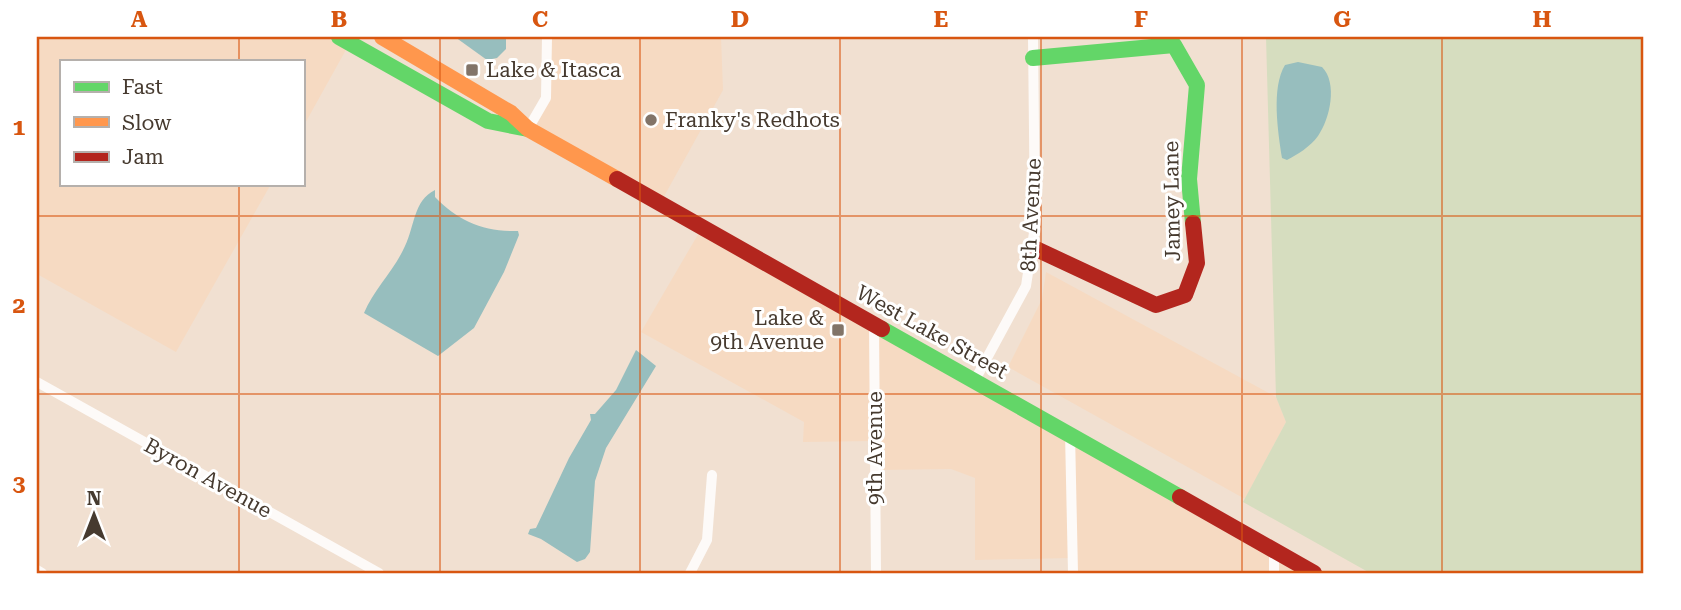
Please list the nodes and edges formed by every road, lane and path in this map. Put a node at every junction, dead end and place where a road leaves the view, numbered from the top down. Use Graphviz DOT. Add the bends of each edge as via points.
graph roads {
  1 [pos="339,37"];
  2 [pos="382,37"];
  3 [pos="547,37"];
  4 [pos="1033,37"];
  5 [pos="1033,58"];
  6 [pos="528,129"];
  7 [pos="1034,248"];
  8 [pos="874,323"];
  9 [pos="975,380"];
  10 [pos="37,382"];
  11 [pos="1070,433"];
  12 [pos="712,475"];
  13 [pos="1274,551"];
  14 [pos="37,570"];
  15 [pos="42,573"];
  16 [pos="379,573"];
  17 [pos="690,573"];
  18 [pos="876,573"];
  19 [pos="1073,573"];
  20 [pos="1273,573"];
  21 [pos="1314,573"];
  1 -- 6 [label="main road, West Lake Street" via="488,121"];
  2 -- 6 [label="main road, West Lake Street" via="512,113"];
  3 -- 6 [label="street" via="546,98"];
  4 -- 5 [label="street, 8th Avenue"];
  5 -- 7 [label="street, 8th Avenue"];
  5 -- 7 [label="main road, Jamey Lane" via="1174,45 1196,85 1189,178 1197,263 1185,295 1156,305"];
  6 -- 8 [label="main road, West Lake Street"];
  7 -- 9 [label="street, 8th Avenue" via="1026,286"];
  8 -- 9 [label="main road, West Lake Street"];
  8 -- 18 [label="street, 9th Avenue"];
  9 -- 11 [label="main road, West Lake Street"];
  10 -- 16 [label="street, Byron Avenue"];
  11 -- 13 [label="main road, West Lake Street"];
  11 -- 19 [label="street"];
  12 -- 17 [label="street" via="707,540"];
  13 -- 20 [label="street"];
  13 -- 21 [label="main road, West Lake Street"];
  14 -- 15 [label="street"];
}
